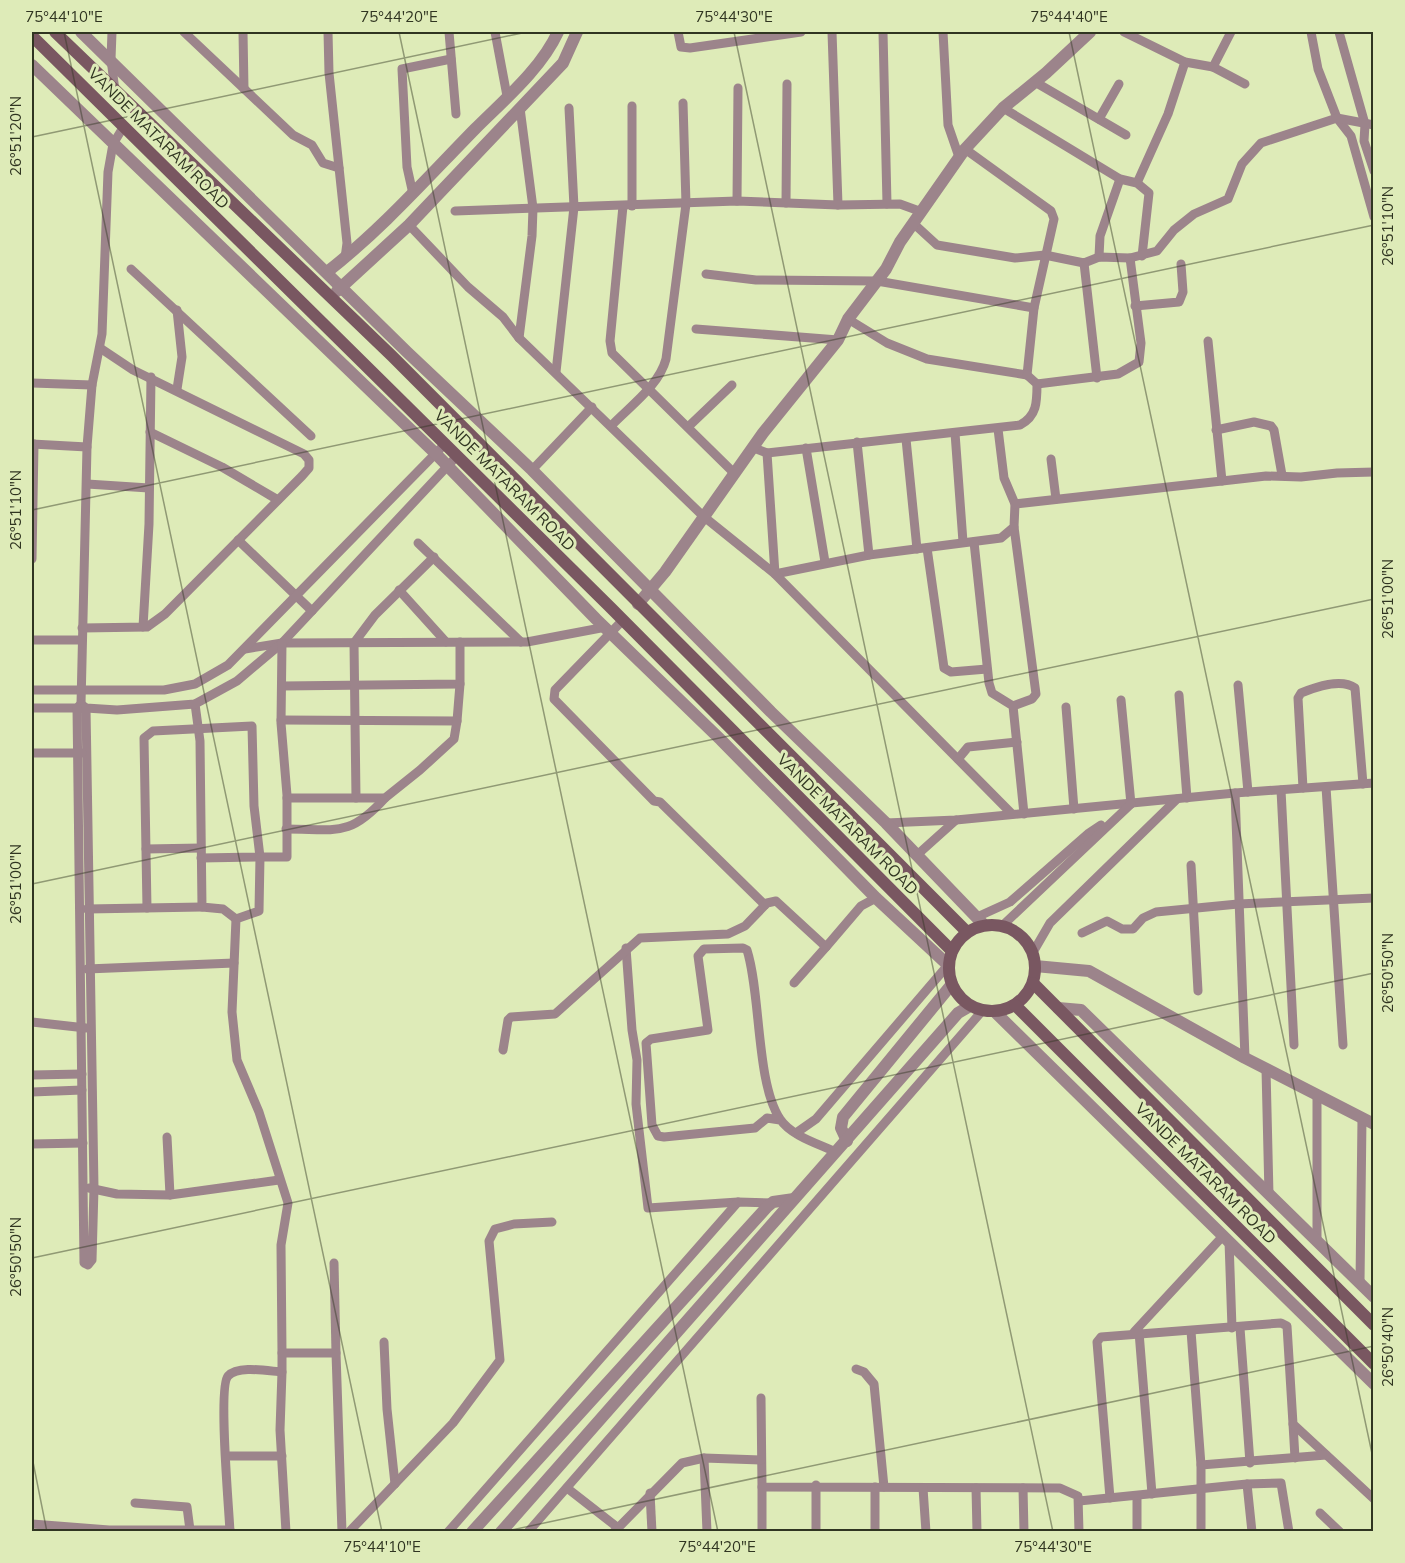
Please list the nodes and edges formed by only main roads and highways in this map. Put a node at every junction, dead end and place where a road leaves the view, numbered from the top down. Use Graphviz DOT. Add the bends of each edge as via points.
graph roads {
  1 [pos="55,32"];
  2 [pos="32,36"];
  3 [pos="967,932"];
  4 [pos="952,951"];
  5 [pos="1033,983"];
  6 [pos="1015,1005"];
  7 [pos="1374,1325"];
  8 [pos="1374,1364"];
  1 -- 3 [label="main road, VANDE MATARAM ROAD" via="331,296"];
  2 -- 4 [label="main road, VANDE MATARAM ROAD"];
  3 -- 4 [label="main road"];
  3 -- 5 [label="main road" via="980,921 1019,934 1034,960"];
  4 -- 6 [label="main road" via="948,965 952,984 970,1006 989,1011"];
  5 -- 6 [label="main road"];
  5 -- 7 [label="main road, VANDE MATARAM ROAD"];
  6 -- 8 [label="main road, VANDE MATARAM ROAD"];
}
